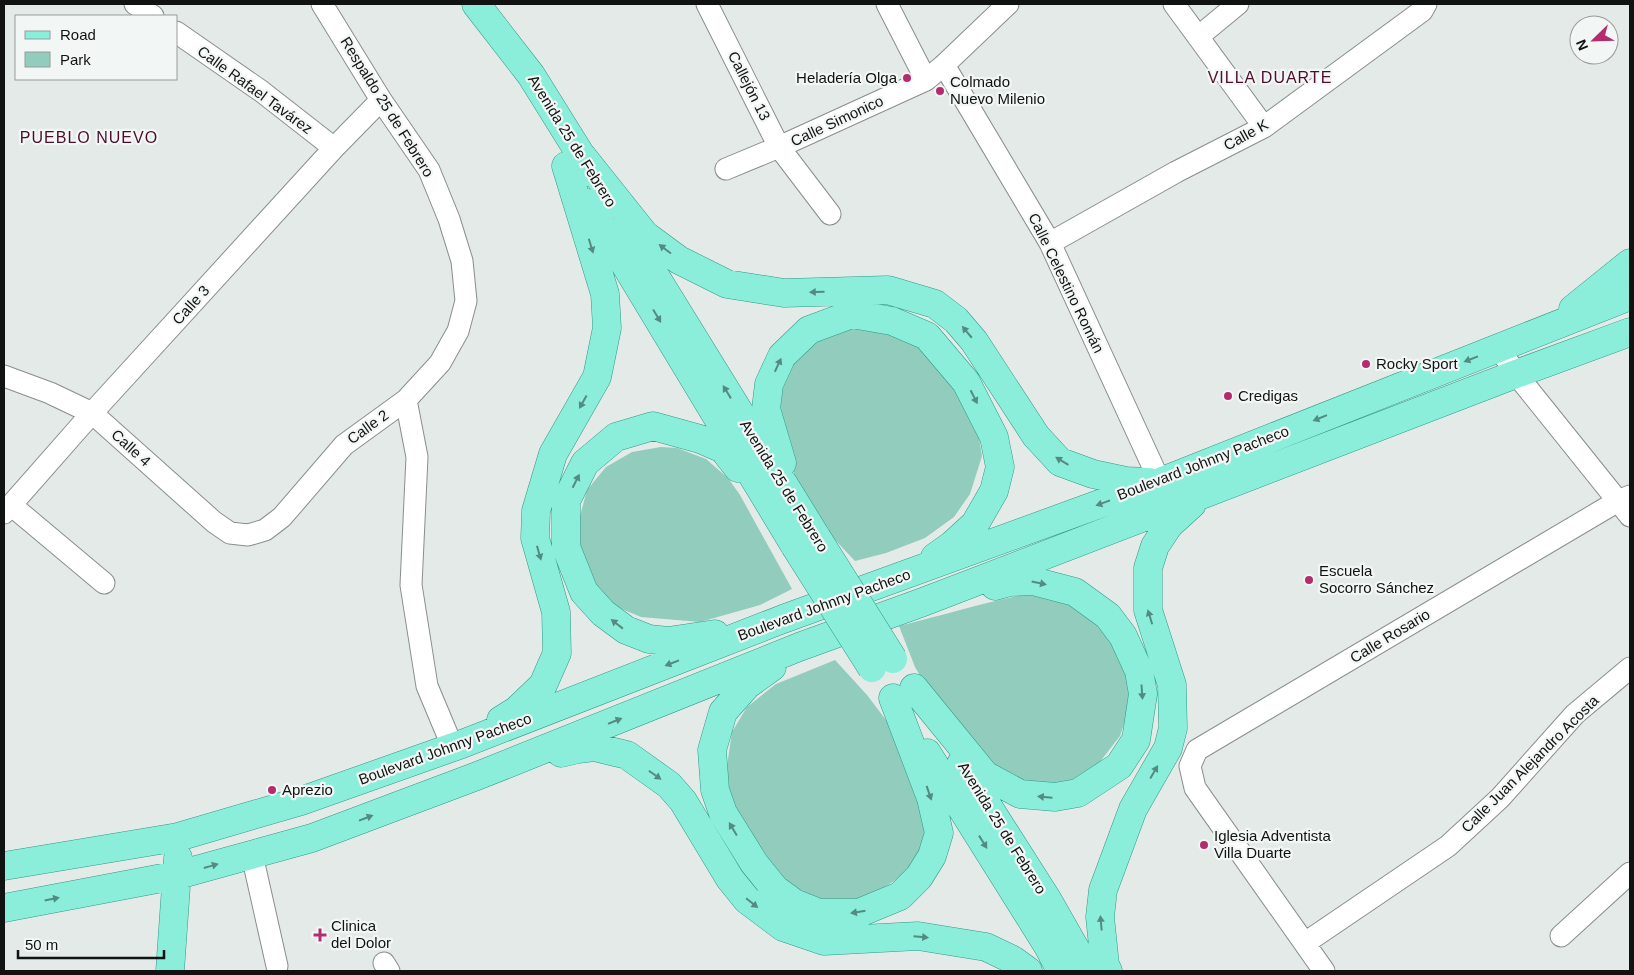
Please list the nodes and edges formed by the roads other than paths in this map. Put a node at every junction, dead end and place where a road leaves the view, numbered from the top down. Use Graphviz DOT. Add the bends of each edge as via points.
graph roads {
  1 [pos="135,4"];
  2 [pos="322,4"];
  3 [pos="471,4"];
  4 [pos="476,4"];
  5 [pos="707,4"];
  6 [pos="886,4"];
  7 [pos="1008,4"];
  8 [pos="1174,4"];
  9 [pos="1238,4"];
  10 [pos="1426,4"];
  11 [pos="152,15"];
  12 [pos="178,33"];
  13 [pos="1198,37"];
  14 [pos="944,66"];
  15 [pos="926,80"];
  16 [pos="381,100"];
  17 [pos="1264,127"];
  18 [pos="779,147"];
  19 [pos="334,148"];
  20 [pos="574,161"];
  21 [pos="726,169"];
  22 [pos="830,214"];
  23 [pos="1050,243"];
  24 [pos="1630,263"];
  25 [pos="1630,296"];
  26 [pos="466,301"];
  27 [pos="1552,326"];
  28 [pos="1630,332"];
  29 [pos="1603,342"];
  30 [pos="1630,342"];
  31 [pos="1499,348"];
  32 [pos="1516,374"];
  33 [pos="4,376"];
  34 [pos="406,400"];
  35 [pos="92,413"];
  36 [pos="1160,482"];
  37 [pos="1203,495"];
  38 [pos="1626,504"];
  39 [pos="7,509"];
  40 [pos="790,516"];
  41 [pos="248,535"];
  42 [pos="910,574"];
  43 [pos="104,583"];
  44 [pos="923,602"];
  45 [pos="783,619"];
  46 [pos="799,647"];
  47 [pos="1630,668"];
  48 [pos="903,693"];
  49 [pos="458,746"];
  50 [pos="477,776"];
  51 [pos="178,837"];
  52 [pos="252,855"];
  53 [pos="4,866"];
  54 [pos="1630,873"];
  55 [pos="178,875"];
  56 [pos="4,908"];
  57 [pos="1561,936"];
  58 [pos="1305,943"];
  59 [pos="277,966"];
  60 [pos="170,971"];
  61 [pos="1028,971"];
  62 [pos="1061,971"];
  63 [pos="1088,971"];
  64 [pos="1108,971"];
  65 [pos="1324,971"];
  1 -- 11 [label="street"];
  2 -- 16 [label="street, Respaldo 25 de Febrero"];
  3 -- 20 [label="main road, Avenida 25 de Febrero" via="517,86"];
  4 -- 20 [label="main road, Avenida 25 de Febrero" via="532,75"];
  5 -- 18 [label="street, Callejón 13"];
  6 -- 15 [label="street"];
  7 -- 14 [label="street, Calle Simonico"];
  8 -- 13 [label="street"];
  9 -- 13 [label="street"];
  10 -- 17 [label="street, Calle K" via="1422,12"];
  12 -- 19 [label="street, Calle Rafael Tavárez" via="261,91"];
  13 -- 17 [label="street"];
  14 -- 15 [label="street, Calle Simonico"];
  14 -- 23 [label="street, Calle Celestino Román"];
  15 -- 18 [label="street, Calle Simonico"];
  16 -- 19 [label="street, Calle 3"];
  16 -- 26 [label="street, Respaldo 25 de Febrero" via="429,170 462,261"];
  17 -- 23 [label="street, Calle K"];
  18 -- 21 [label="street, Calle Simonico"];
  18 -- 22 [label="street, Callejón 13"];
  19 -- 35 [label="street, Calle 3"];
  36 -- 20 [label="main road, one-way" via="1126,482 1060,462 1036,436 974,341 956,320 935,304 888,290 784,293 727,284 679,260 645,235"];
  20 -- 40 [label="main road, Avenida 25 de Febrero"];
  20 -- 49 [label="main road, one-way" via="606,294 607,328 597,377 553,454 536,511 535,538 556,612 557,653 543,685 517,710"];
  23 -- 36 [label="street, Calle Celestino Román"];
  24 -- 27 [label="main road"];
  25 -- 27 [label="main road, Boulevard Johnny Pacheco"];
  26 -- 34 [label="street, Calle 2" via="458,331 440,363"];
  27 -- 31 [label="main road, Boulevard Johnny Pacheco"];
  28 -- 29 [label="main road, Boulevard Johnny Pacheco"];
  29 -- 30 [label="street, Boulevard Johnny Pacheco"];
  29 -- 32 [label="main road, Boulevard Johnny Pacheco"];
  31 -- 32 [label="street"];
  31 -- 36 [label="main road, Boulevard Johnny Pacheco, one-way"];
  32 -- 37 [label="main road, Boulevard Johnny Pacheco"];
  32 -- 38 [label="street"];
  33 -- 35 [label="street, Calle 4"];
  34 -- 41 [label="street, Calle 2" via="344,445 282,517 265,530"];
  34 -- 49 [label="street" via="417,457 411,585 427,686"];
  35 -- 39 [label="street, Calle 3"];
  35 -- 41 [label="street, Calle 4" via="214,522 230,533"];
  36 -- 42 [label="main road, Boulevard Johnny Pacheco, one-way"];
  37 -- 44 [label="main road, Boulevard Johnny Pacheco"];
  64 -- 37 [label="main road, one-way" via="1100,917 1102,890 1133,809 1168,748 1173,728 1172,685 1148,610 1148,568 1155,546 1169,525"];
  38 -- 58 [label="street, Calle Rosario" via="1197,750 1190,766 1195,788"];
  39 -- 43 [label="street"];
  40 -- 42 [label="main road, one-way" via="766,408 769,384 782,356 809,330 852,314 892,321 928,336 966,382 994,437 1000,467 994,491 975,524"];
  45 -- 40 [label="main road, one-way" via="668,641 649,639 626,630 603,613 584,592 566,547 566,501 585,463 616,437 653,426 723,449"];
  40 -- 48 [label="main road, Avenida 25 de Febrero, bridge"];
  42 -- 45 [label="main road, Boulevard Johnny Pacheco"];
  44 -- 46 [label="main road, Boulevard Johnny Pacheco"];
  44 -- 48 [label="main road, one-way" via="1010,582 1033,581 1075,592 1108,616 1123,636 1139,670 1143,694 1136,740 1119,766 1078,793 1055,797 1020,794 985,775"];
  45 -- 49 [label="main road, Boulevard Johnny Pacheco, one-way"];
  48 -- 46 [label="main road, one-way" via="939,833 932,856 919,877 900,896 859,913 819,912 794,903 775,889 754,863 723,813 715,790 712,750 723,712 747,685"];
  50 -- 46 [label="main road, Boulevard Johnny Pacheco, one-way"];
  47 -- 58 [label="street, Calle Juan Alejandro Acosta" via="1575,714 1500,798 1448,846"];
  48 -- 62 [label="main road, Avenida 25 de Febrero, one-way"];
  48 -- 63 [label="main road, Avenida 25 de Febrero" via="1047,899"];
  49 -- 51 [label="main road, Boulevard Johnny Pacheco" via="301,801"];
  52 -- 50 [label="main road, Boulevard Johnny Pacheco, one-way" via="312,838"];
  50 -- 61 [label="main road, one-way" via="578,748 627,755 670,785 730,879 747,900 783,926 824,941 918,936 986,947"];
  51 -- 53 [label="main road, Boulevard Johnny Pacheco"];
  51 -- 55 [label="main road"];
  55 -- 52 [label="main road, Boulevard Johnny Pacheco, one-way"];
  52 -- 59 [label="street"];
  54 -- 57 [label="street"];
  56 -- 55 [label="main road, Boulevard Johnny Pacheco, one-way"];
  55 -- 60 [label="main road"];
  58 -- 65 [label="street"];
}
